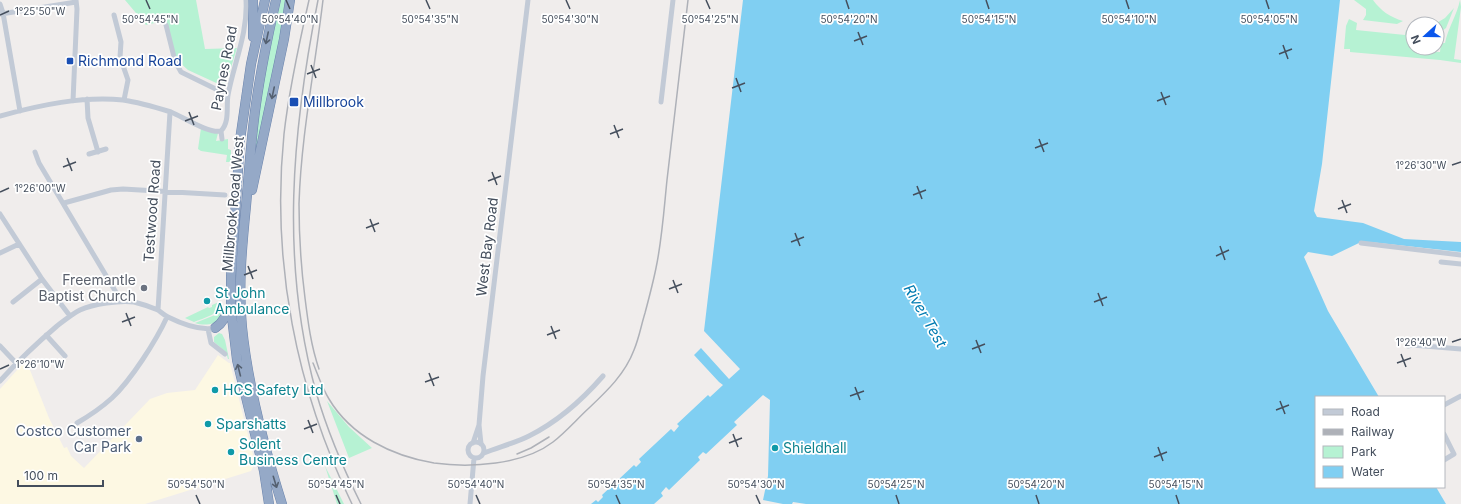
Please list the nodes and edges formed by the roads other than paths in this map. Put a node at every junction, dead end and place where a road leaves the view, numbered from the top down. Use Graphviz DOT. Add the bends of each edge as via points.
graph roads {
  1 [pos="246,0"];
  2 [pos="253,0"];
  3 [pos="265,0"];
  4 [pos="276,0"];
  5 [pos="290,0"];
  6 [pos="528,0"];
  7 [pos="673,0"];
  8 [pos="76,1"];
  9 [pos="0,4"];
  10 [pos="1,14"];
  11 [pos="114,15"];
  12 [pos="166,25"];
  13 [pos="251,64"];
  14 [pos="228,95"];
  15 [pos="87,99"];
  16 [pos="124,100"];
  17 [pos="73,101"];
  18 [pos="661,102"];
  19 [pos="20,110"];
  20 [pos="170,112"];
  21 [pos="0,116"];
  22 [pos="221,131"];
  23 [pos="222,139"];
  24 [pos="106,149"];
  25 [pos="35,152"];
  26 [pos="98,152"];
  27 [pos="89,154"];
  28 [pos="166,192"];
  29 [pos="224,195"];
  30 [pos="64,203"];
  31 [pos="0,214"];
  32 [pos="244,223"];
  33 [pos="19,244"];
  34 [pos="1361,244"];
  35 [pos="0,253"];
  36 [pos="1461,255"];
  37 [pos="1441,262"];
  38 [pos="1461,264"];
  39 [pos="42,279"];
  40 [pos="13,302"];
  41 [pos="119,302"];
  42 [pos="231,309"];
  43 [pos="158,310"];
  44 [pos="70,316"];
  45 [pos="167,317"];
  46 [pos="211,328"];
  47 [pos="46,335"];
  48 [pos="233,339"];
  49 [pos="0,346"];
  50 [pos="1408,346"];
  51 [pos="1461,349"];
  52 [pos="225,354"];
  53 [pos="65,356"];
  54 [pos="16,363"];
  55 [pos="603,376"];
  56 [pos="0,381"];
  57 [pos="1461,396"];
  58 [pos="1445,404"];
  59 [pos="77,423"];
  60 [pos="479,425"];
  61 [pos="1445,436"];
  62 [pos="473,442"];
  63 [pos="482,444"];
  64 [pos="499,446"];
  65 [pos="484,453"];
  66 [pos="474,458"];
  67 [pos="1445,459"];
  68 [pos="269,504"];
  69 [pos="282,504"];
  70 [pos="470,504"];
  1 -- 14 [label="street, Paynes Road" via="247,10 242,37"];
  2 -- 13 [label="highway"];
  3 -- 13 [label="highway, Millbrook Road West"];
  4 -- 32 [label="highway, Millbrook Road West, one-way" via="256,106"];
  5 -- 32 [label="highway, one-way" via="284,39"];
  6 -- 60 [label="street, West Bay Road"];
  7 -- 18 [label="street"];
  8 -- 10 [label="street"];
  8 -- 17 [label="street"];
  9 -- 10 [label="street"];
  10 -- 19 [label="street"];
  11 -- 16 [label="street" via="121,46 120,57 128,80"];
  12 -- 14 [label="street" via="175,60 182,72"];
  13 -- 42 [label="highway, Millbrook Road West" via="239,154"];
  14 -- 22 [label="street, Paynes Road" via="225,128"];
  15 -- 16 [label="street"];
  15 -- 17 [label="street"];
  15 -- 26 [label="street" via="88,118"];
  16 -- 20 [label="street"];
  17 -- 19 [label="street"];
  19 -- 21 [label="street"];
  20 -- 22 [label="street" via="213,131"];
  20 -- 28 [label="street, Testwood Road"];
  22 -- 23 [label="street, Paynes Road"];
  24 -- 26 [label="street"];
  25 -- 30 [label="street"];
  26 -- 27 [label="street"];
  28 -- 29 [label="street"];
  28 -- 30 [label="street" via="111,190"];
  28 -- 43 [label="street, Testwood Road"];
  30 -- 41 [label="street" via="117,294"];
  31 -- 33 [label="street"];
  32 -- 69 [label="highway, Millbrook Road West, one-way" via="240,278 246,361"];
  33 -- 35 [label="street"];
  33 -- 39 [label="street"];
  34 -- 36 [label="street"];
  37 -- 38 [label="street"];
  39 -- 40 [label="street"];
  39 -- 44 [label="street"];
  41 -- 43 [label="street" via="135,302"];
  41 -- 44 [label="street" via="80,310"];
  42 -- 46 [label="highway" via="220,324"];
  42 -- 48 [label="highway, Millbrook Road West"];
  43 -- 45 [label="street"];
  44 -- 47 [label="street"];
  45 -- 46 [label="street" via="202,329"];
  45 -- 59 [label="street" via="146,354 119,390 106,403"];
  46 -- 48 [label="highway" via="225,331"];
  46 -- 52 [label="street" via="211,343"];
  47 -- 53 [label="street"];
  47 -- 54 [label="street"];
  68 -- 48 [label="highway, Millbrook Road West, one-way" via="264,471"];
  49 -- 54 [label="street"];
  50 -- 51 [label="street"];
  54 -- 56 [label="street"];
  55 -- 64 [label="street" via="547,426"];
  57 -- 58 [label="street"];
  60 -- 62 [label="street, West Bay Road"];
  60 -- 63 [label="street, West Bay Road"];
  61 -- 67 [label="street" via="1454,454"];
  62 -- 63 [label="street"];
  62 -- 66 [label="street" via="468,449"];
  63 -- 64 [label="street"];
  63 -- 65 [label="street"];
  64 -- 65 [label="street"];
  65 -- 66 [label="street"];
  66 -- 70 [label="street"];
}
